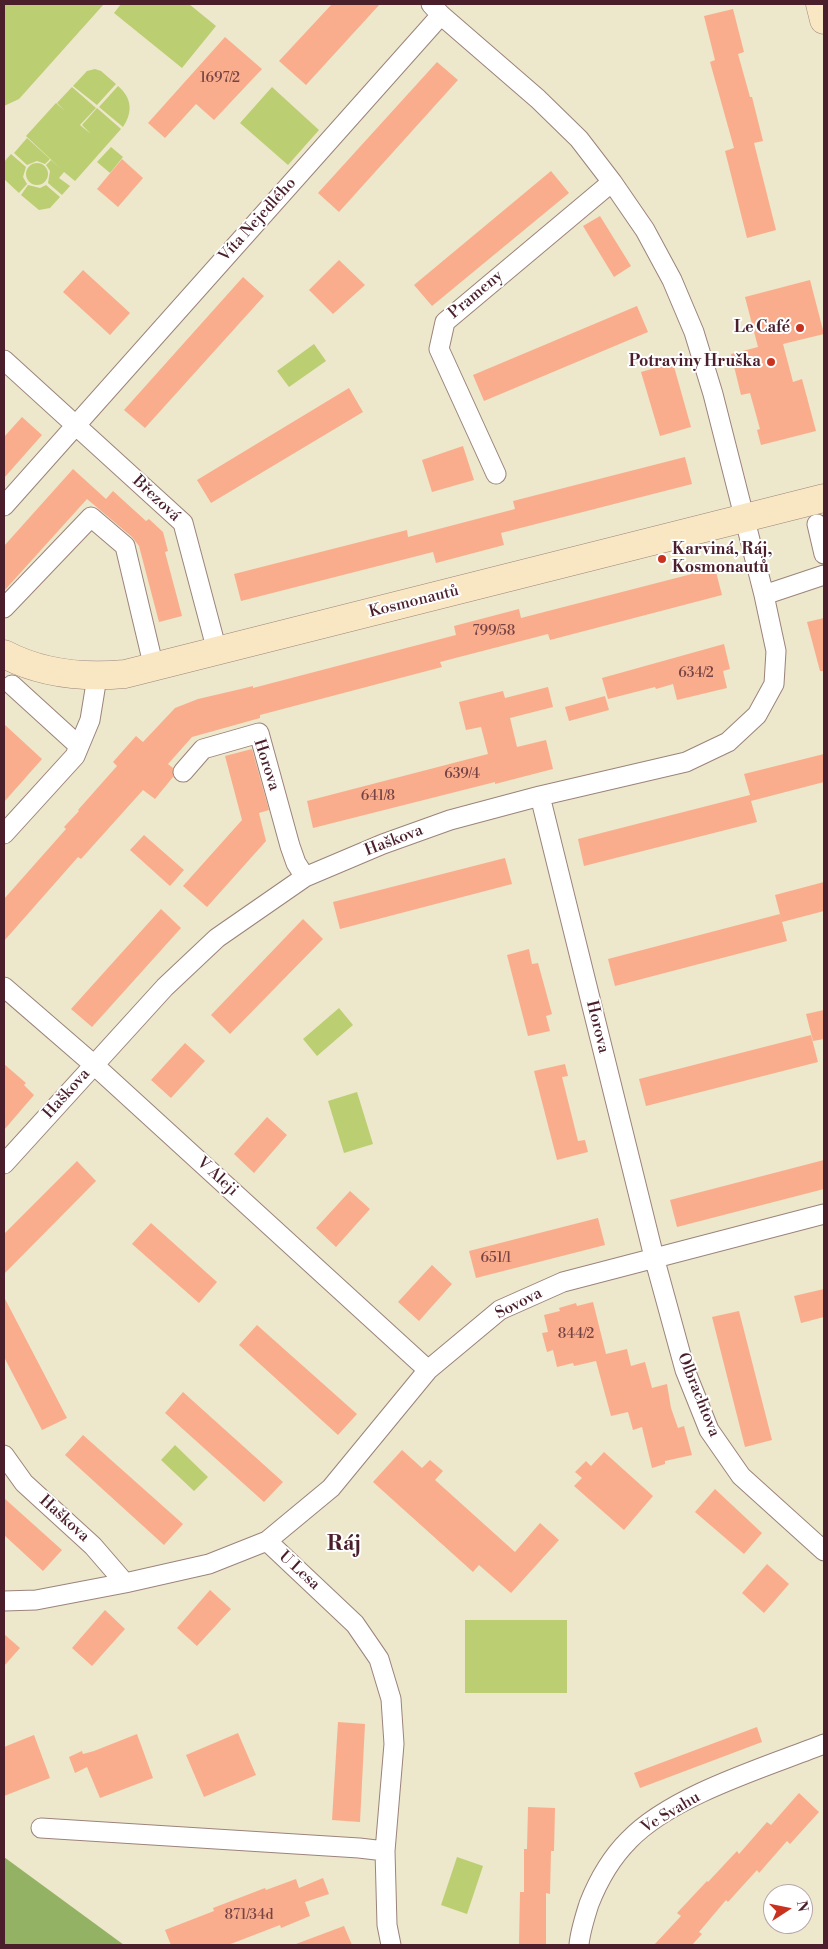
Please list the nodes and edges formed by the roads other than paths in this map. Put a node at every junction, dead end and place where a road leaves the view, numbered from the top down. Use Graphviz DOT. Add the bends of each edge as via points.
graph roads {
  1 [pos="820,4"];
  2 [pos="436,9"];
  3 [pos="824,20"];
  4 [pos="612,182"];
  5 [pos="4,360"];
  6 [pos="76,426"];
  7 [pos="496,474"];
  8 [pos="4,506"];
  9 [pos="821,511"];
  10 [pos="744,519"];
  11 [pos="824,554"];
  12 [pos="824,575"];
  13 [pos="764,595"];
  14 [pos="4,608"];
  15 [pos="217,651"];
  16 [pos="4,654"];
  17 [pos="154,668"];
  18 [pos="97,677"];
  19 [pos="12,685"];
  20 [pos="79,746"];
  21 [pos="182,772"];
  22 [pos="540,796"];
  23 [pos="4,834"];
  24 [pos="305,876"];
  25 [pos="4,987"];
  26 [pos="93,1064"];
  27 [pos="4,1164"];
  28 [pos="824,1214"];
  29 [pos="654,1257"];
  30 [pos="428,1370"];
  31 [pos="4,1455"];
  32 [pos="267,1541"];
  33 [pos="824,1551"];
  34 [pos="125,1583"];
  35 [pos="4,1601"];
  36 [pos="824,1744"];
  37 [pos="41,1828"];
  38 [pos="385,1851"];
  39 [pos="391,1945"];
  40 [pos="579,1945"];
  1 -- 3 [label="street"];
  2 -- 4 [label="street" via="538,99 578,139"];
  2 -- 6 [label="street, Víta Nejedlého"];
  4 -- 7 [label="street, Prameny" via="445,322 439,349"];
  4 -- 10 [label="street" via="645,230 672,280 694,332"];
  5 -- 6 [label="street, Březová"];
  6 -- 8 [label="street"];
  6 -- 15 [label="street, Březová" via="183,523"];
  9 -- 10 [label="street, Kosmonautů"];
  9 -- 11 [label="street"];
  10 -- 13 [label="street, Haškova"];
  10 -- 15 [label="street, Kosmonautů"];
  12 -- 13 [label="street"];
  13 -- 22 [label="street, Haškova" via="776,651 774,684 757,715 728,742 686,762"];
  14 -- 17 [label="street" via="91,517 125,546"];
  15 -- 17 [label="street, Kosmonautů"];
  16 -- 18 [label="street, Kosmonautů" via="52,672"];
  17 -- 18 [label="street, Kosmonautů"];
  18 -- 20 [label="street" via="90,720"];
  19 -- 20 [label="street"];
  20 -- 23 [label="street" via="75,756"];
  21 -- 24 [label="street, Horova" via="203,749 259,733 296,863"];
  22 -- 24 [label="street, Haškova" via="450,820"];
  22 -- 29 [label="street, Horova"];
  24 -- 26 [label="street, Haškova" via="217,938 164,987"];
  25 -- 26 [label="street, V Aleji"];
  26 -- 27 [label="street, Haškova"];
  26 -- 30 [label="street, V Aleji"];
  28 -- 29 [label="street, Sovova"];
  29 -- 30 [label="street, Sovova" via="563,1282 500,1310"];
  29 -- 33 [label="street, Olbrachtova" via="685,1370 709,1430 741,1476"];
  30 -- 32 [label="street, Sovova" via="331,1488"];
  31 -- 34 [label="street, Haškova" via="24,1483 93,1546"];
  32 -- 34 [label="street, U Lesa" via="208,1564"];
  32 -- 38 [label="street, U Lesa" via="355,1624 379,1659 391,1698 394,1744"];
  34 -- 35 [label="street, U Lesa" via="36,1600"];
  36 -- 40 [label="street, Ve Svahu" via="716,1786 652,1820 629,1839 596,1886"];
  37 -- 38 [label="street"];
  38 -- 39 [label="street, U Lesa" via="387,1925"];
}
